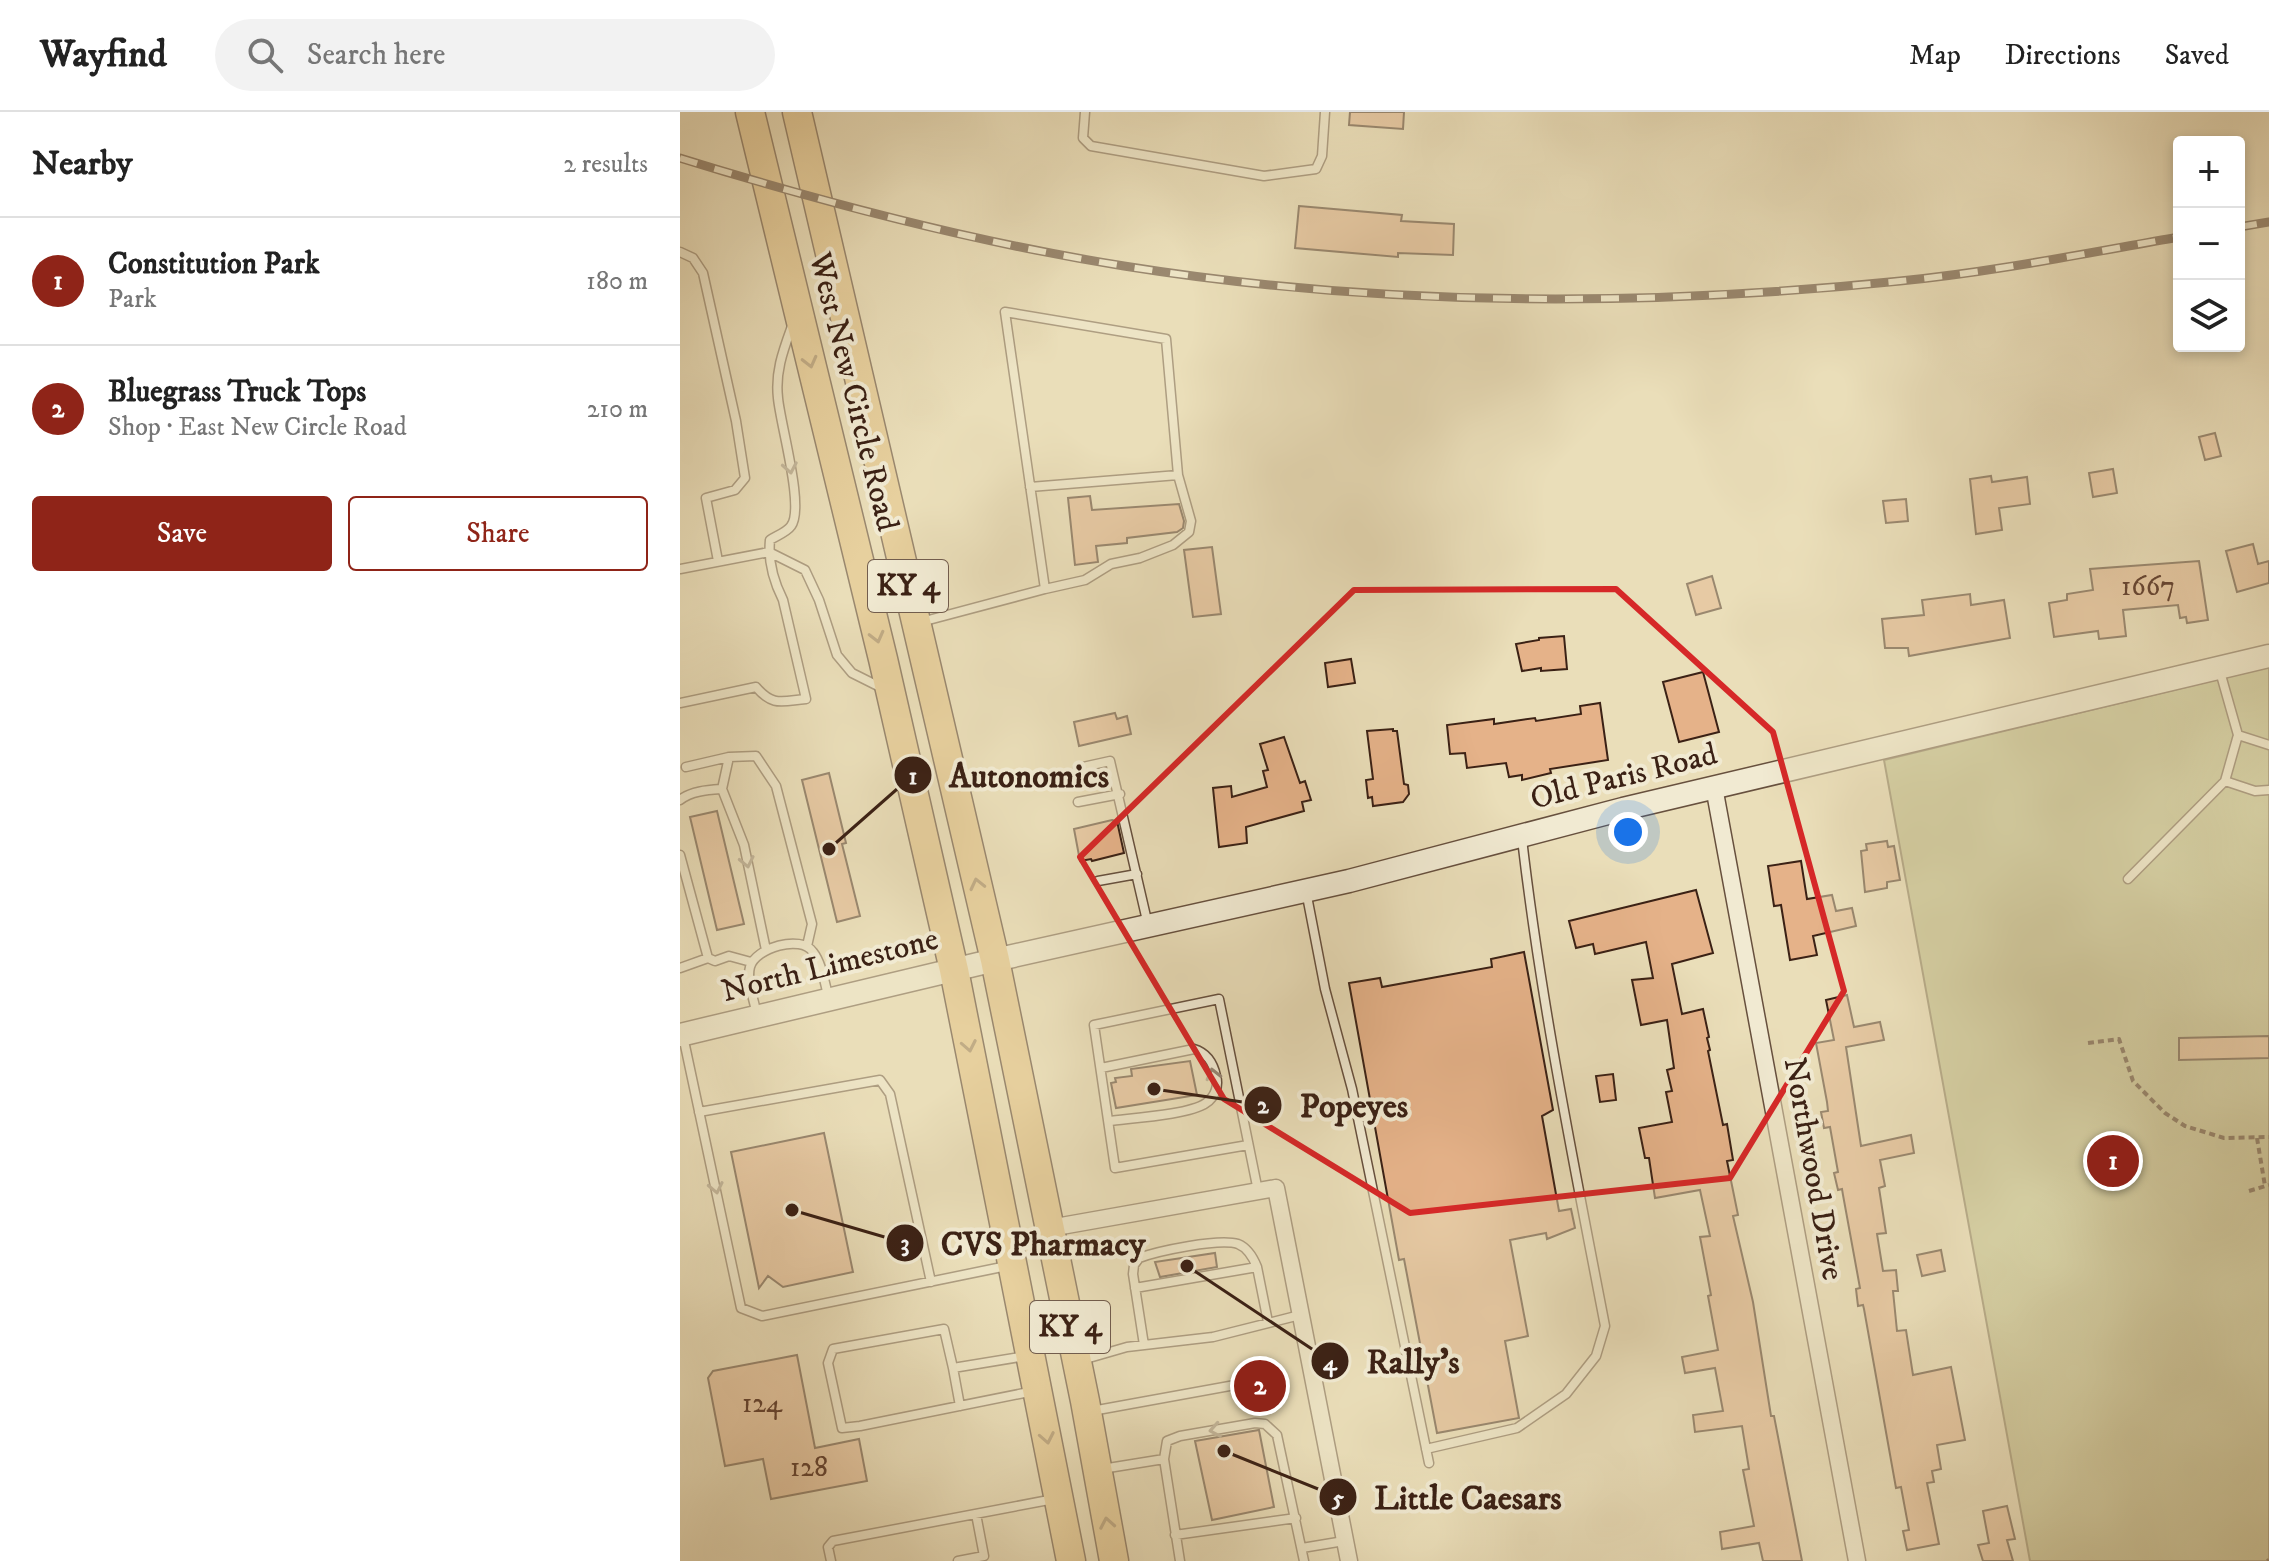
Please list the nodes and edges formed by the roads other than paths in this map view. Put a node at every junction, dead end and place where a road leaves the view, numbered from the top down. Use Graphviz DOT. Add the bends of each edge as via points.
graph roads {
  1 [pos="750,112"];
  2 [pos="797,112"];
  3 [pos="1085,112"];
  4 [pos="1325,112"];
  5 [pos="680,252"];
  6 [pos="798,311"];
  7 [pos="1178,475"];
  8 [pos="1030,487"];
  9 [pos="769,552"];
  10 [pos="718,561"];
  11 [pos="680,569"];
  12 [pos="1045,589"];
  13 [pos="916,623"];
  14 [pos="2269,656"];
  15 [pos="2219,668"];
  16 [pos="891,693"];
  17 [pos="680,703"];
  18 [pos="2238,735"];
  19 [pos="2269,745"];
  20 [pos="729,757"];
  21 [pos="686,767"];
  22 [pos="1078,768"];
  23 [pos="2225,781"];
  24 [pos="1714,787"];
  25 [pos="722,789"];
  26 [pos="2269,790"];
  27 [pos="1120,794"];
  28 [pos="680,800"];
  29 [pos="1078,802"];
  30 [pos="1522,835"];
  31 [pos="680,855"];
  32 [pos="1137,874"];
  33 [pos="2128,879"];
  34 [pos="1098,881"];
  35 [pos="1306,890"];
  36 [pos="1148,926"];
  37 [pos="807,946"];
  38 [pos="766,950"];
  39 [pos="708,958"];
  40 [pos="995,960"];
  41 [pos="751,962"];
  42 [pos="680,968"];
  43 [pos="954,970"];
  44 [pos="829,1000"];
  45 [pos="758,1017"];
  46 [pos="681,1035"];
  47 [pos="1101,1068"];
  48 [pos="699,1112"];
  49 [pos="1109,1121"];
  50 [pos="1248,1145"];
  51 [pos="1258,1191"];
  52 [pos="1050,1228"];
  53 [pos="1013,1265"];
  54 [pos="1257,1267"];
  55 [pos="931,1282"];
  56 [pos="1135,1288"];
  57 [pos="1300,1315"];
  58 [pos="1268,1322"];
  59 [pos="1144,1345"];
  60 [pos="1031,1356"];
  61 [pos="1077,1361"];
  62 [pos="953,1368"];
  63 [pos="1235,1385"];
  64 [pos="1038,1390"];
  65 [pos="960,1406"];
  66 [pos="1087,1412"];
  67 [pos="1426,1449"];
  68 [pos="1164,1459"];
  69 [pos="1429,1463"];
  70 [pos="1097,1469"];
  71 [pos="1059,1498"];
  72 [pos="976,1514"];
  73 [pos="1296,1518"];
  74 [pos="1175,1535"];
  75 [pos="1344,1541"];
  76 [pos="1302,1548"];
  77 [pos="985,1559"];
  78 [pos="831,1561"];
  79 [pos="958,1561"];
  80 [pos="1071,1561"];
  81 [pos="1114,1561"];
  82 [pos="1180,1561"];
  83 [pos="1304,1561"];
  84 [pos="1349,1561"];
  85 [pos="1857,1561"];
  1 -- 6 [label="highway, West New Circle Road / KY 4"];
  2 -- 13 [label="highway, West New Circle Road / KY 4"];
  3 -- 4 [label="lane" via="1083,138 1091,146 1264,176 1316,169"];
  5 -- 10 [label="lane" via="693,258 703,273 745,478 735,490 706,498"];
  6 -- 9 [label="lane, one-way" via="777,370 795,516 791,526 770,540"];
  6 -- 16 [label="highway, West New Circle Road / KY 4, one-way"];
  7 -- 8 [label="lane"];
  7 -- 8 [label="lane" via="1166,339 1005,312"];
  7 -- 12 [label="lane" via="1191,521 1189,532 1173,545 1111,564 1085,580"];
  8 -- 12 [label="lane"];
  9 -- 10 [label="lane"];
  9 -- 16 [label="lane" via="805,570 837,655 852,673"];
  9 -- 17 [label="lane" via="806,699 777,702 756,687"];
  10 -- 11 [label="lane"];
  12 -- 13 [label="lane"];
  40 -- 13 [label="highway, West New Circle Road / KY 4, one-way"];
  14 -- 15 [label="street, Old Paris Road"];
  15 -- 18 [label="lane"];
  15 -- 24 [label="street, Old Paris Road"];
  16 -- 43 [label="highway, West New Circle Road / KY 4"];
  18 -- 19 [label="lane"];
  18 -- 23 [label="lane"];
  20 -- 21 [label="lane"];
  20 -- 25 [label="lane"];
  20 -- 37 [label="lane" via="756,756 776,786 812,924"];
  22 -- 27 [label="lane" via="1110,761"];
  23 -- 26 [label="lane"];
  23 -- 33 [label="lane"];
  24 -- 30 [label="street, Old Paris Road"];
  24 -- 85 [label="street, Northwood Drive"];
  25 -- 28 [label="lane"];
  25 -- 38 [label="lane, one-way" via="744,845"];
  27 -- 29 [label="lane"];
  27 -- 32 [label="lane"];
  30 -- 35 [label="street, Old Paris Road"];
  30 -- 67 [label="lane" via="1532,930 1605,1326 1596,1356 1566,1394 1517,1428"];
  31 -- 39 [label="lane"];
  32 -- 34 [label="lane"];
  32 -- 36 [label="lane"];
  35 -- 36 [label="street, Old Paris Road"];
  35 -- 67 [label="lane"];
  36 -- 40 [label="street, Old Paris Road"];
  37 -- 38 [label="lane" via="793,943"];
  37 -- 44 [label="lane" via="815,954"];
  38 -- 41 [label="lane"];
  39 -- 41 [label="lane"];
  39 -- 42 [label="lane"];
  40 -- 43 [label="street, North Limestone"];
  40 -- 52 [label="highway, KY 4"];
  41 -- 45 [label="lane"];
  43 -- 44 [label="street, North Limestone"];
  43 -- 53 [label="highway, KY 4, one-way"];
  44 -- 45 [label="street, North Limestone"];
  45 -- 46 [label="street, North Limestone"];
  46 -- 48 [label="lane"];
  47 -- 49 [label="lane"];
  49 -- 47 [label="lane, one-way" via="1193,1109 1208,1102 1218,1080 1204,1052 1194,1049"];
  47 -- 50 [label="lane" via="1094,1025 1219,999"];
  48 -- 55 [label="lane" via="880,1080 890,1094"];
  48 -- 55 [label="lane, one-way" via="741,1308 762,1316"];
  49 -- 50 [label="lane" via="1115,1168"];
  50 -- 51 [label="lane"];
  51 -- 52 [label="street"];
  51 -- 57 [label="street" via="1276,1188"];
  52 -- 61 [label="highway, KY 4"];
  53 -- 55 [label="lane"];
  53 -- 60 [label="highway, KY 4"];
  54 -- 56 [label="lane"];
  54 -- 56 [label="lane" via="1240,1245 1212,1244 1139,1258 1134,1265"];
  54 -- 58 [label="lane"];
  56 -- 59 [label="lane"];
  57 -- 58 [label="lane"];
  57 -- 75 [label="street"];
  58 -- 59 [label="lane" via="1213,1337"];
  59 -- 61 [label="lane"];
  60 -- 62 [label="lane"];
  60 -- 64 [label="highway, KY 4"];
  61 -- 66 [label="highway, KY 4"];
  62 -- 65 [label="lane"];
  62 -- 65 [label="lane" via="944,1329 833,1349 828,1363 842,1428"];
  63 -- 66 [label="lane"];
  64 -- 65 [label="lane"];
  64 -- 71 [label="highway, KY 4, one-way"];
  66 -- 70 [label="highway, KY 4"];
  67 -- 69 [label="lane"];
  68 -- 70 [label="lane"];
  73 -- 68 [label="lane, one-way" via="1277,1435 1265,1424 1180,1436 1167,1441"];
  68 -- 74 [label="lane"];
  81 -- 70 [label="highway, KY 4, one-way"];
  71 -- 72 [label="lane"];
  71 -- 80 [label="highway, KY 4"];
  72 -- 77 [label="lane"];
  72 -- 78 [label="lane" via="833,1541 828,1547"];
  73 -- 74 [label="lane"];
  73 -- 76 [label="lane"];
  74 -- 82 [label="lane"];
  75 -- 76 [label="lane"];
  75 -- 84 [label="street"];
  76 -- 83 [label="lane"];
  77 -- 79 [label="lane"];
}
